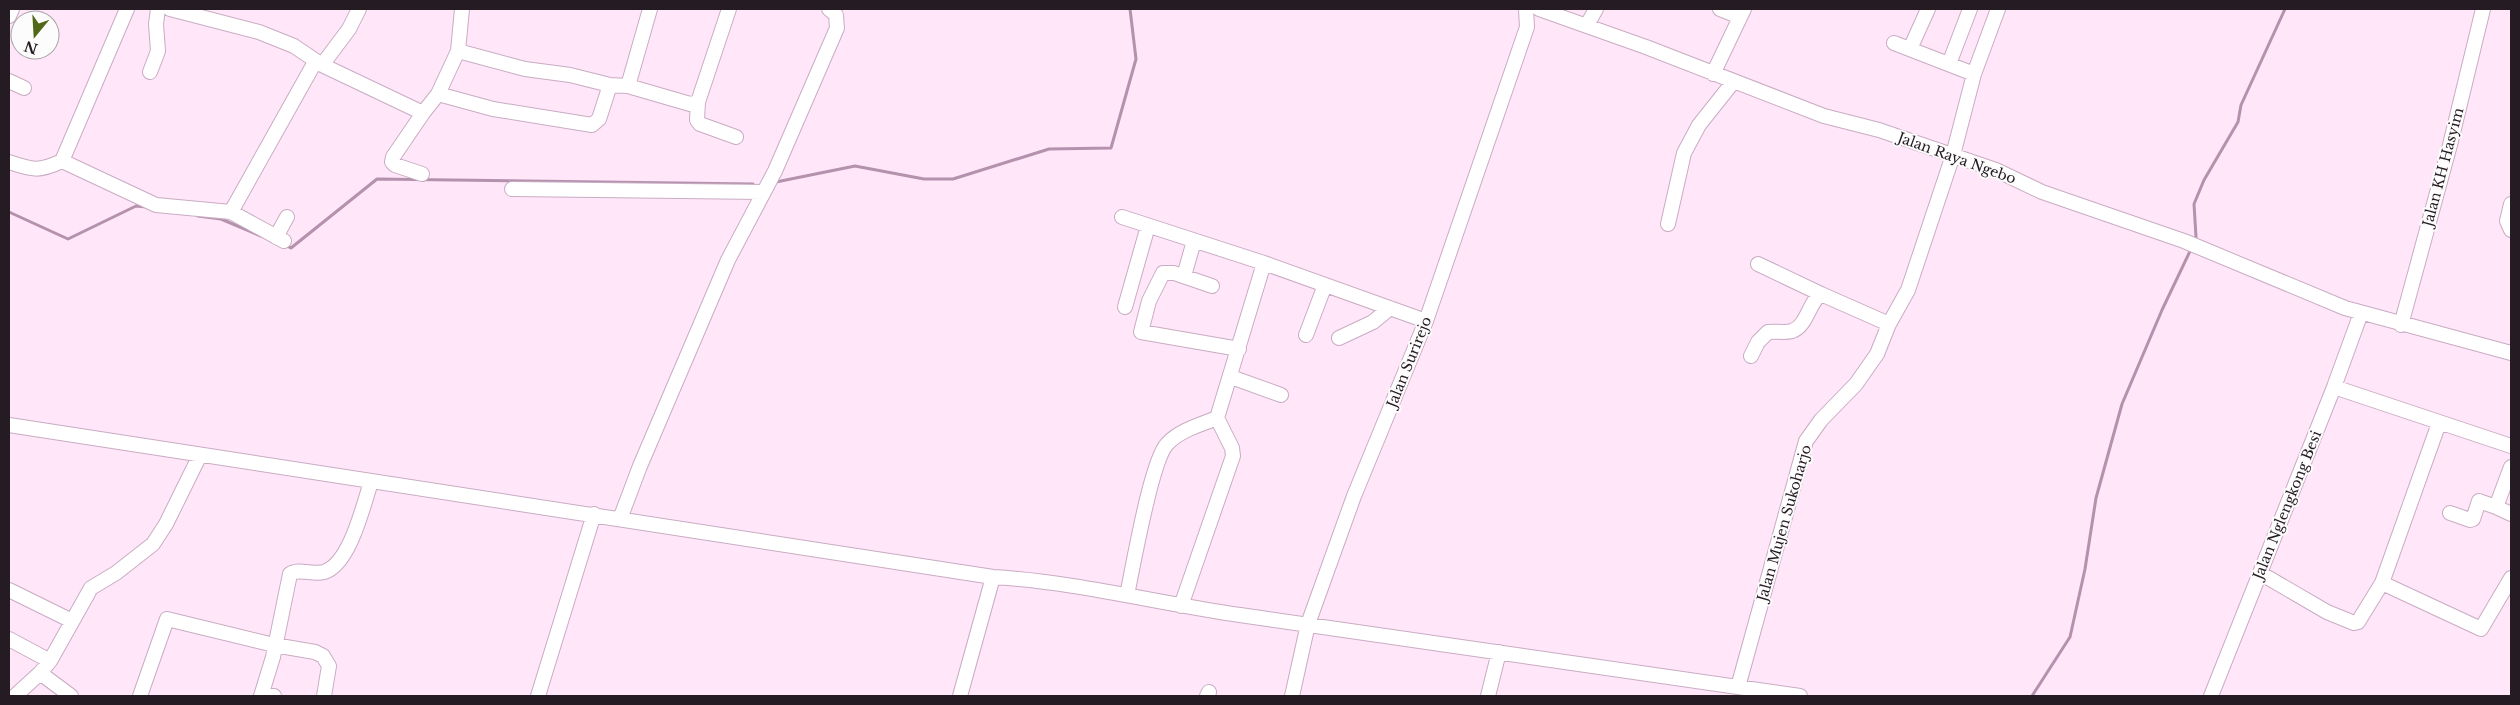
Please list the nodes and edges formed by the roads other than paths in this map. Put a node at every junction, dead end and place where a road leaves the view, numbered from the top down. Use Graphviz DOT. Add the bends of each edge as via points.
graph roads {
  1 [pos="12,9"];
  2 [pos="126,9"];
  3 [pos="158,9"];
  4 [pos="170,9"];
  5 [pos="359,9"];
  6 [pos="462,9"];
  7 [pos="650,9"];
  8 [pos="729,9"];
  9 [pos="829,9"];
  10 [pos="1526,9"];
  11 [pos="1596,9"];
  12 [pos="1720,9"];
  13 [pos="1928,9"];
  14 [pos="1970,9"];
  15 [pos="1998,9"];
  16 [pos="2483,9"];
  17 [pos="1544,10"];
  18 [pos="1742,13"];
  19 [pos="9,16"];
  20 [pos="1587,26"];
  21 [pos="1527,27"];
  22 [pos="1894,44"];
  23 [pos="1910,49"];
  24 [pos="458,51"];
  25 [pos="319,64"];
  26 [pos="1949,64"];
  27 [pos="150,72"];
  28 [pos="1713,74"];
  29 [pos="1974,74"];
  30 [pos="9,81"];
  31 [pos="1734,81"];
  32 [pos="610,85"];
  33 [pos="628,86"];
  34 [pos="24,88"];
  35 [pos="438,94"];
  36 [pos="698,102"];
  37 [pos="423,113"];
  38 [pos="736,137"];
  39 [pos="1953,155"];
  40 [pos="62,161"];
  41 [pos="9,162"];
  42 [pos="422,174"];
  43 [pos="512,189"];
  44 [pos="764,192"];
  45 [pos="2511,204"];
  46 [pos="231,212"];
  47 [pos="287,217"];
  48 [pos="1122,217"];
  49 [pos="1668,224"];
  50 [pos="1148,226"];
  51 [pos="2511,230"];
  52 [pos="1194,241"];
  53 [pos="1264,263"];
  54 [pos="1758,264"];
  55 [pos="1184,276"];
  56 [pos="1325,285"];
  57 [pos="1212,286"];
  58 [pos="1821,294"];
  59 [pos="1125,307"];
  60 [pos="1390,308"];
  61 [pos="2361,313"];
  62 [pos="1426,321"];
  63 [pos="1889,324"];
  64 [pos="2401,324"];
  65 [pos="1306,335"];
  66 [pos="1339,338"];
  67 [pos="1239,349"];
  68 [pos="2511,353"];
  69 [pos="1751,356"];
  70 [pos="1231,377"];
  71 [pos="2334,387"];
  72 [pos="1281,395"];
  73 [pos="1217,418"];
  74 [pos="2440,423"];
  75 [pos="9,426"];
  76 [pos="2511,446"];
  77 [pos="200,455"];
  78 [pos="2511,467"];
  79 [pos="371,482"];
  80 [pos="2496,508"];
  81 [pos="2450,512"];
  82 [pos="594,514"];
  83 [pos="2511,514"];
  84 [pos="620,519"];
  85 [pos="2260,573"];
  86 [pos="993,577"];
  87 [pos="2511,578"];
  88 [pos="2382,583"];
  89 [pos="10,594"];
  90 [pos="1126,595"];
  91 [pos="1181,606"];
  92 [pos="72,620"];
  93 [pos="1308,624"];
  94 [pos="9,639"];
  95 [pos="274,645"];
  96 [pos="1499,652"];
  97 [pos="50,661"];
  98 [pos="40,673"];
  99 [pos="1738,687"];
  100 [pos="15,696"];
  101 [pos="71,696"];
  102 [pos="140,696"];
  103 [pos="266,696"];
  104 [pos="324,696"];
  105 [pos="538,696"];
  106 [pos="960,696"];
  107 [pos="1292,696"];
  108 [pos="1488,696"];
  109 [pos="1800,696"];
  110 [pos="2211,696"];
  1 -- 19 [label="street"];
  2 -- 40 [label="street"];
  3 -- 27 [label="street" via="158,51"];
  4 -- 25 [label="street" via="258,32 294,46"];
  5 -- 25 [label="street" via="349,29"];
  6 -- 24 [label="street"];
  7 -- 33 [label="street"];
  8 -- 36 [label="street"];
  9 -- 44 [label="street" via="836,16 837,28"];
  10 -- 21 [label="street, Jalan Surirejo"];
  11 -- 20 [label="street"];
  12 -- 18 [label="street"];
  13 -- 23 [label="street"];
  14 -- 26 [label="street"];
  15 -- 29 [label="street, Jalan Mujen Sukoharjo"];
  16 -- 64 [label="street, Jalan KH Hasyim"];
  17 -- 20 [label="street, Jalan Raya Ngebo"];
  17 -- 21 [label="street"];
  18 -- 28 [label="street"];
  20 -- 28 [label="street, Jalan Raya Ngebo"];
  21 -- 62 [label="street, Jalan Surirejo"];
  22 -- 23 [label="street"];
  23 -- 26 [label="street"];
  24 -- 32 [label="street" via="525,69 570,74"];
  24 -- 35 [label="street"];
  25 -- 37 [label="street"];
  25 -- 46 [label="street"];
  26 -- 29 [label="street"];
  28 -- 31 [label="street, Jalan Raya Ngebo"];
  29 -- 39 [label="street, Jalan Mujen Sukoharjo"];
  30 -- 34 [label="street"];
  31 -- 39 [label="street, Jalan Raya Ngebo" via="1824,116 1879,130"];
  31 -- 49 [label="street" via="1699,125 1684,153"];
  32 -- 33 [label="street"];
  32 -- 35 [label="street" via="599,119 592,125 493,108"];
  33 -- 36 [label="street" via="685,103"];
  35 -- 37 [label="street"];
  36 -- 38 [label="street" via="697,120 700,124"];
  37 -- 42 [label="street" via="392,157 395,165"];
  39 -- 61 [label="street, Jalan Raya Ngebo" via="1996,170 2042,192 2184,241"];
  39 -- 63 [label="street, Jalan Mujen Sukoharjo" via="1908,290"];
  40 -- 41 [label="street" via="34,170"];
  40 -- 46 [label="street" via="156,205"];
  43 -- 44 [label="street"];
  44 -- 84 [label="street" via="728,260"];
  45 -- 51 [label="street" via="2507,221"];
  46 -- 47 [label="street" via="280,239"];
  48 -- 50 [label="street"];
  50 -- 52 [label="street"];
  50 -- 59 [label="street"];
  52 -- 53 [label="street"];
  52 -- 55 [label="street"];
  53 -- 56 [label="street"];
  53 -- 67 [label="street"];
  54 -- 58 [label="street"];
  55 -- 57 [label="street"];
  55 -- 67 [label="street" via="1168,271 1159,277 1141,332"];
  56 -- 60 [label="street"];
  56 -- 65 [label="street"];
  58 -- 63 [label="street"];
  58 -- 69 [label="street" via="1799,327 1791,331 1768,332"];
  60 -- 62 [label="street"];
  60 -- 66 [label="street" via="1373,322"];
  61 -- 64 [label="street, Jalan Raya Ngebo"];
  61 -- 71 [label="street, Jalan Nglengkong Besi"];
  62 -- 93 [label="street, Jalan Surirejo" via="1354,496"];
  63 -- 99 [label="street, Jalan Mujen Sukoharjo" via="1877,354 1856,384 1821,420 1806,442"];
  64 -- 68 [label="street, Jalan Raya Ngebo"];
  67 -- 70 [label="street"];
  70 -- 72 [label="street"];
  70 -- 73 [label="street"];
  71 -- 74 [label="street"];
  71 -- 85 [label="street, Jalan Nglengkong Besi"];
  73 -- 90 [label="street" via="1178,434 1165,446 1152,481"];
  73 -- 91 [label="street" via="1233,456"];
  74 -- 76 [label="street"];
  74 -- 88 [label="street"];
  75 -- 77 [label="street"];
  77 -- 79 [label="street"];
  77 -- 92 [label="street" via="153,544 91,588"];
  78 -- 80 [label="street"];
  79 -- 82 [label="street"];
  79 -- 95 [label="street" via="348,547 336,566 324,572 296,571 290,574"];
  80 -- 81 [label="street" via="2479,501 2470,520"];
  80 -- 83 [label="street"];
  82 -- 84 [label="street"];
  82 -- 105 [label="street"];
  84 -- 86 [label="street"];
  85 -- 88 [label="street" via="2354,624"];
  85 -- 110 [label="street, Jalan Nglengkong Besi"];
  86 -- 90 [label="street" via="1034,580"];
  86 -- 106 [label="street"];
  87 -- 88 [label="street" via="2481,629"];
  89 -- 92 [label="street"];
  90 -- 91 [label="street"];
  91 -- 93 [label="street"];
  92 -- 97 [label="street"];
  93 -- 96 [label="street"];
  93 -- 107 [label="street, Jalan Surirejo"];
  94 -- 97 [label="street"];
  95 -- 102 [label="street" via="168,619"];
  95 -- 103 [label="street"];
  95 -- 104 [label="street" via="323,656 329,666"];
  96 -- 99 [label="street"];
  96 -- 108 [label="street"];
  97 -- 98 [label="street"];
  98 -- 100 [label="street"];
  98 -- 101 [label="street"];
  99 -- 109 [label="street"];
}
